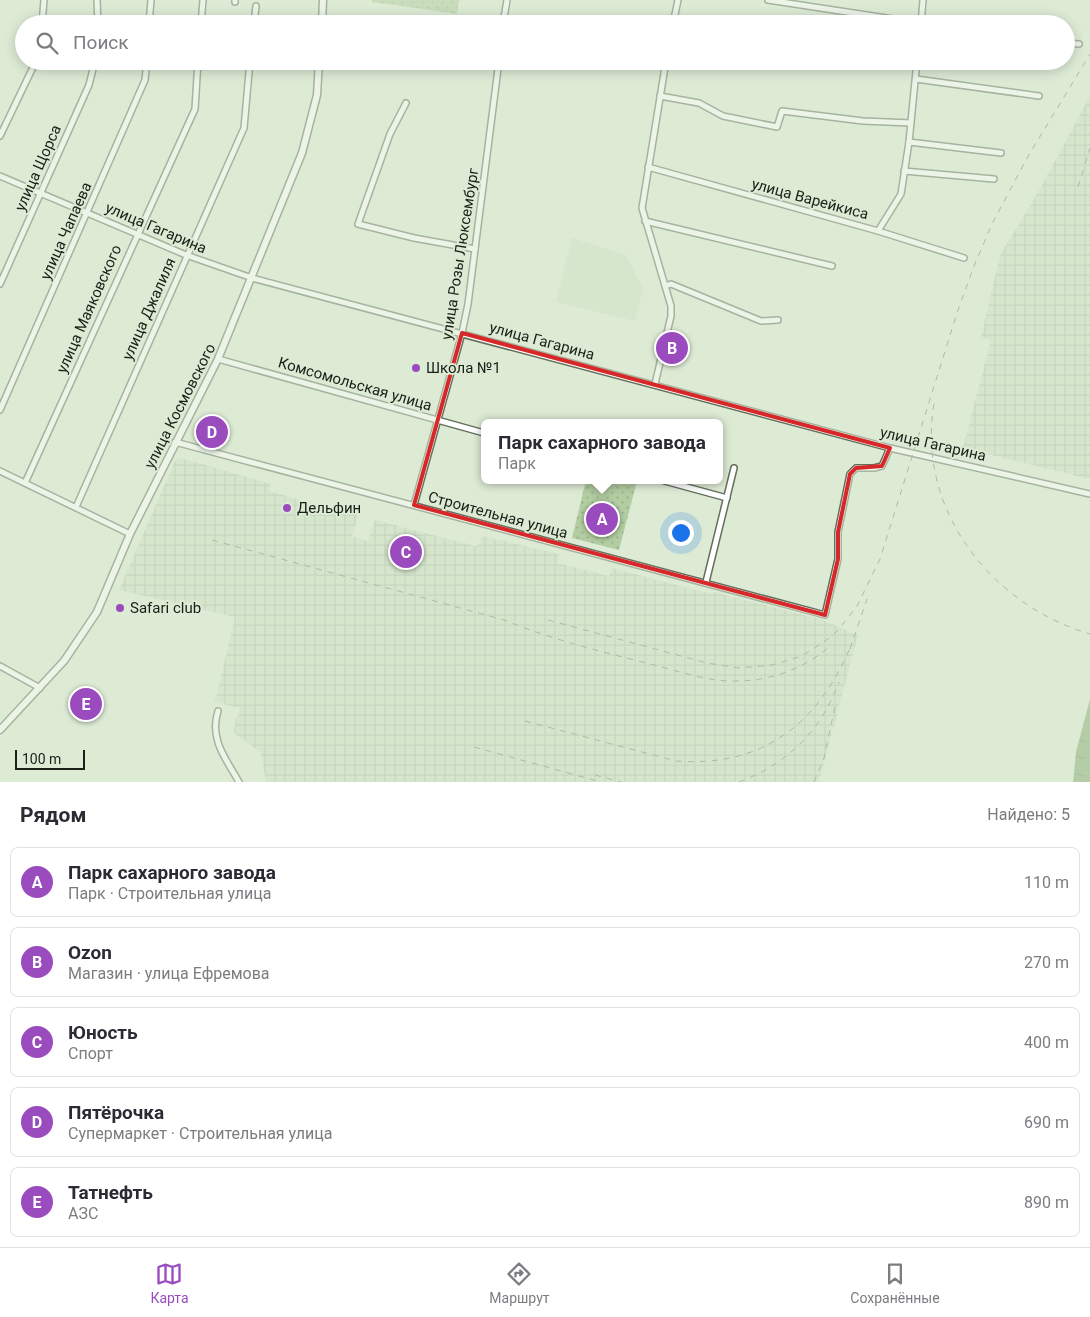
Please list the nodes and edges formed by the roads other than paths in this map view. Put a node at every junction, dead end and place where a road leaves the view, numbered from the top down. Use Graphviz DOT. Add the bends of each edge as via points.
graph roads {
  1 [pos="44,0"];
  2 [pos="97,0"];
  3 [pos="151,0"];
  4 [pos="203,0"];
  5 [pos="323,0"];
  6 [pos="506,0"];
  7 [pos="678,0"];
  8 [pos="768,0"];
  9 [pos="923,0"];
  10 [pos="256,6"];
  11 [pos="43,15"];
  12 [pos="98,15"];
  13 [pos="150,15"];
  14 [pos="202,15"];
  15 [pos="255,15"];
  16 [pos="322,15"];
  17 [pos="504,15"];
  18 [pos="675,15"];
  19 [pos="864,15"];
  20 [pos="922,15"];
  21 [pos="1075,44"];
  22 [pos="1079,44"];
  23 [pos="32,70"];
  24 [pos="93,70"];
  25 [pos="146,70"];
  26 [pos="197,70"];
  27 [pos="249,70"];
  28 [pos="318,70"];
  29 [pos="498,70"];
  30 [pos="664,70"];
  31 [pos="917,70"];
  32 [pos="916,80"];
  33 [pos="660,96"];
  34 [pos="1039,96"];
  35 [pos="406,103"];
  36 [pos="911,123"];
  37 [pos="0,136"];
  38 [pos="909,142"];
  39 [pos="1001,153"];
  40 [pos="648,167"];
  41 [pos="904,170"];
  42 [pos="0,176"];
  43 [pos="994,179"];
  44 [pos="41,193"];
  45 [pos="88,213"];
  46 [pos="645,222"];
  47 [pos="878,231"];
  48 [pos="137,234"];
  49 [pos="476,249"];
  50 [pos="186,255"];
  51 [pos="964,258"];
  52 [pos="832,266"];
  53 [pos="252,278"];
  54 [pos="0,284"];
  55 [pos="666,286"];
  56 [pos="778,320"];
  57 [pos="462,333"];
  58 [pos="218,359"];
  59 [pos="655,384"];
  60 [pos="0,410"];
  61 [pos="438,421"];
  62 [pos="481,432"];
  63 [pos="175,442"];
  64 [pos="890,448"];
  65 [pos="734,468"];
  66 [pos="0,471"];
  67 [pos="25,483"];
  68 [pos="676,484"];
  69 [pos="1090,494"];
  70 [pos="727,498"];
  71 [pos="414,506"];
  72 [pos="76,507"];
  73 [pos="130,534"];
  74 [pos="706,582"];
  75 [pos="0,666"];
  76 [pos="40,688"];
  77 [pos="218,711"];
  78 [pos="0,730"];
  79 [pos="239,782"];
  1 -- 11 [label="street"];
  2 -- 12 [label="street"];
  3 -- 13 [label="street"];
  4 -- 14 [label="street"];
  5 -- 16 [label="main road"];
  6 -- 17 [label="street"];
  7 -- 18 [label="street"];
  8 -- 19 [label="street"];
  9 -- 20 [label="street"];
  10 -- 15 [label="street"];
  21 -- 22 [label="street"];
  23 -- 37 [label="street"];
  24 -- 44 [label="street, улица Щорса"];
  25 -- 45 [label="street, улица Чапаева" via="145,80"];
  26 -- 48 [label="street, улица Маяковского" via="195,109"];
  27 -- 50 [label="street, улица Джалиля" via="244,128"];
  28 -- 53 [label="main road, улица Космовского" via="317,95 302,153"];
  29 -- 49 [label="street, улица Розы Люксембург"];
  30 -- 33 [label="street"];
  31 -- 32 [label="street"];
  32 -- 34 [label="street"];
  32 -- 36 [label="street"];
  33 -- 36 [label="street" via="699,103 723,116 777,127 782,111"];
  33 -- 40 [label="street"];
  35 -- 49 [label="street" via="390,134 358,224"];
  36 -- 38 [label="street"];
  38 -- 39 [label="street"];
  38 -- 41 [label="street"];
  40 -- 46 [label="street" via="643,195"];
  40 -- 47 [label="street, улица Варейкиса"];
  41 -- 43 [label="street"];
  41 -- 47 [label="street" via="901,194"];
  42 -- 44 [label="street, улица Гагарина"];
  44 -- 45 [label="street, улица Гагарина"];
  44 -- 54 [label="street, улица Щорса"];
  45 -- 48 [label="street, улица Гагарина"];
  45 -- 60 [label="street, улица Чапаева"];
  46 -- 52 [label="street"];
  46 -- 55 [label="street"];
  47 -- 51 [label="street, улица Варейкиса"];
  48 -- 50 [label="street, улица Гагарина"];
  48 -- 67 [label="street, улица Маяковского"];
  49 -- 57 [label="street, улица Розы Люксембург"];
  50 -- 53 [label="street, улица Гагарина"];
  50 -- 72 [label="street, улица Джалиля"];
  53 -- 57 [label="street, улица Гагарина"];
  53 -- 58 [label="main road, улица Космовского"];
  55 -- 56 [label="street" via="671,284 761,321"];
  55 -- 59 [label="street" via="671,316"];
  57 -- 59 [label="street, улица Гагарина"];
  57 -- 61 [label="street, улица Розы Люксембург"];
  58 -- 61 [label="street, Комсомольская улица"];
  58 -- 63 [label="main road, улица Космовского"];
  59 -- 64 [label="street, улица Гагарина"];
  61 -- 62 [label="street, Комсомольская улица"];
  61 -- 71 [label="street, улица Розы Люксембург"];
  63 -- 71 [label="street, Строительная улица"];
  63 -- 73 [label="main road, улица Космовского"];
  64 -- 69 [label="street, улица Гагарина"];
  64 -- 74 [label="street, Строительная улица" via="882,466 856,468 850,474 838,532 838,559 825,615"];
  65 -- 70 [label="street"];
  66 -- 67 [label="street"];
  67 -- 72 [label="street"];
  68 -- 70 [label="street"];
  70 -- 74 [label="street"];
  71 -- 74 [label="street, Строительная улица"];
  72 -- 73 [label="street"];
  73 -- 76 [label="main road, улица Космовского" via="97,612"];
  75 -- 76 [label="street"];
  76 -- 78 [label="main road, улица Космовского"];
  77 -- 79 [label="street" via="214,728 216,739"];
}
